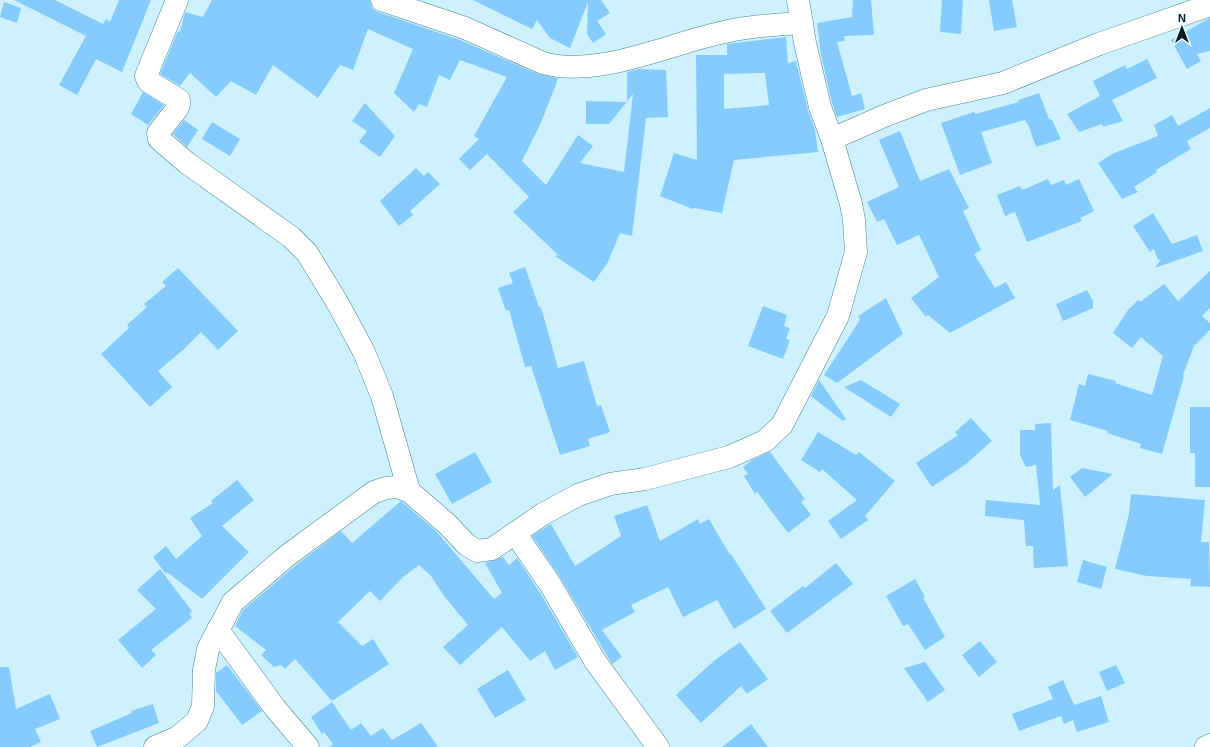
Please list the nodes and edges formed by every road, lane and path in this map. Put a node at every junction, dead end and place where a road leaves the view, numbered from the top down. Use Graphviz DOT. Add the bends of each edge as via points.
graph roads {
  1 [pos="177,0"];
  2 [pos="382,0"];
  3 [pos="798,0"];
  4 [pos="1210,5"];
  5 [pos="802,23"];
  6 [pos="832,139"];
  7 [pos="409,491"];
  8 [pos="515,533"];
  9 [pos="218,630"];
  10 [pos="1210,745"];
  11 [pos="155,747"];
  12 [pos="308,747"];
  13 [pos="658,747"];
  14 [pos="1206,747"];
  1 -- 7 [label="street" via="146,76 148,81 179,100 177,109 158,133 159,139 187,163 291,237 307,253 364,352 382,396"];
  2 -- 5 [label="street" via="464,28 543,63 574,68 630,58 720,32"];
  3 -- 5 [label="street"];
  4 -- 6 [label="street" via="1099,44 1003,83 926,100"];
  5 -- 6 [label="street" via="820,107"];
  6 -- 8 [label="street" via="853,215 856,252 838,316 782,425 765,441 729,457 645,479 610,484 578,495"];
  7 -- 8 [label="street" via="467,545 477,551 492,549"];
  7 -- 9 [label="street" via="397,487 374,492 294,550 233,602"];
  8 -- 13 [label="street" via="550,584 594,661"];
  9 -- 11 [label="street" via="208,649 204,670 203,706 197,721 178,737"];
  9 -- 12 [label="street" via="275,708"];
  10 -- 14 [label="street"];
}
